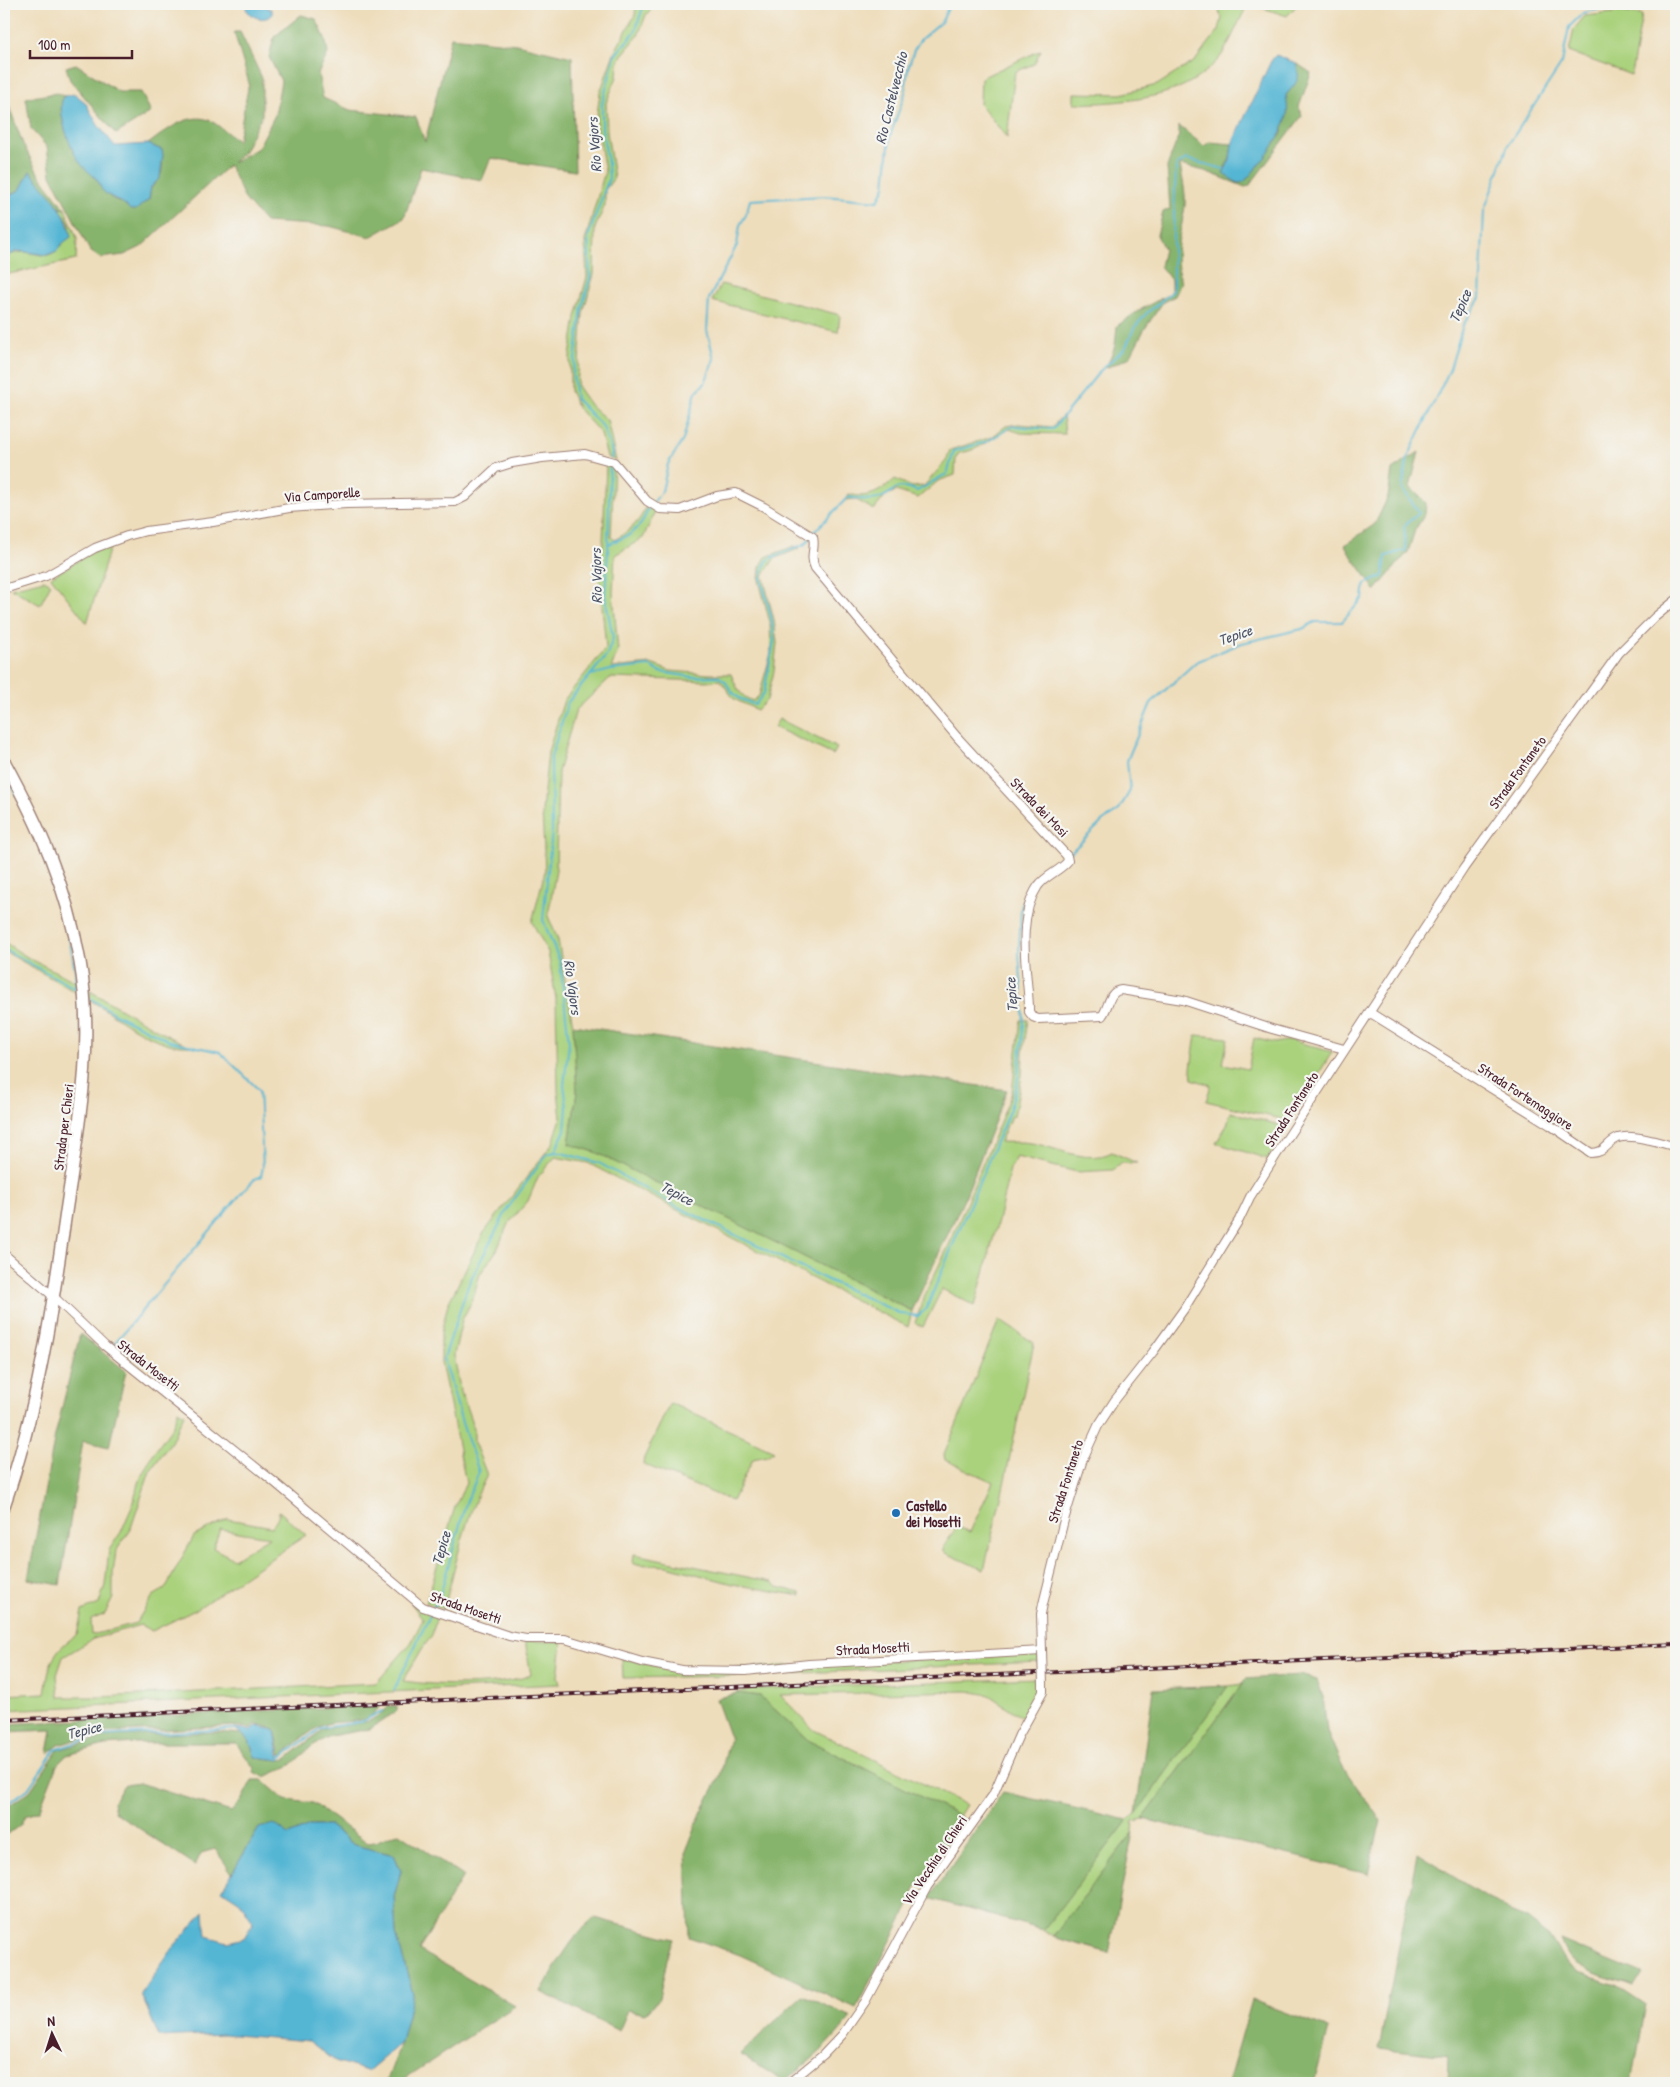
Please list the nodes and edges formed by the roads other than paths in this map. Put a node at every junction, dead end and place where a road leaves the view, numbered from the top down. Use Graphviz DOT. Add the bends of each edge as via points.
graph roads {
  1 [pos="632,482"];
  2 [pos="4,589"];
  3 [pos="1676,600"];
  4 [pos="4,761"];
  5 [pos="1369,1012"];
  6 [pos="1344,1049"];
  7 [pos="1676,1147"];
  8 [pos="4,1254"];
  9 [pos="54,1297"];
  10 [pos="4,1506"];
  11 [pos="1042,1651"];
  12 [pos="1043,1684"];
  13 [pos="789,2083"];
  1 -- 2 [label="street, Via Camporelle" via="614,462 585,454 512,463 496,468 465,497 455,502 289,508 136,534 95,548 46,576"];
  1 -- 6 [label="street, Strada dei Mosi" via="654,507 669,511 718,496 744,495 810,533 814,542 811,555 815,568 957,737 1064,851 1068,861 1039,885 1030,901 1026,920 1029,1006 1033,1017 1102,1016 1112,993 1121,990 1183,1000"];
  3 -- 5 [label="street, Strada Fontaneto" via="1619,653 1595,685 1464,868"];
  4 -- 9 [label="main road, Strada per Chieri" via="41,832 66,898 85,1003 84,1094"];
  5 -- 6 [label="street, Strada Fontaneto"];
  5 -- 7 [label="street, Strada Fortemaggiore" via="1591,1153 1600,1153 1618,1138 1634,1137"];
  6 -- 11 [label="street, Strada Fontaneto" via="1184,1309 1098,1426 1069,1502 1043,1604"];
  8 -- 9 [label="street, Strada Mosetti"];
  9 -- 10 [label="main road, Strada per Chieri" via="36,1394"];
  9 -- 11 [label="street, Strada Mosetti" via="105,1346 288,1492 423,1607 509,1636 565,1639 642,1662 682,1670 746,1671 809,1664"];
  11 -- 12 [label="street, Strada Fontaneto, bridge"];
  12 -- 13 [label="street, Via Vecchia di Chieri" via="1043,1692 1019,1735 993,1795 927,1887 865,2002 842,2035"];
}
